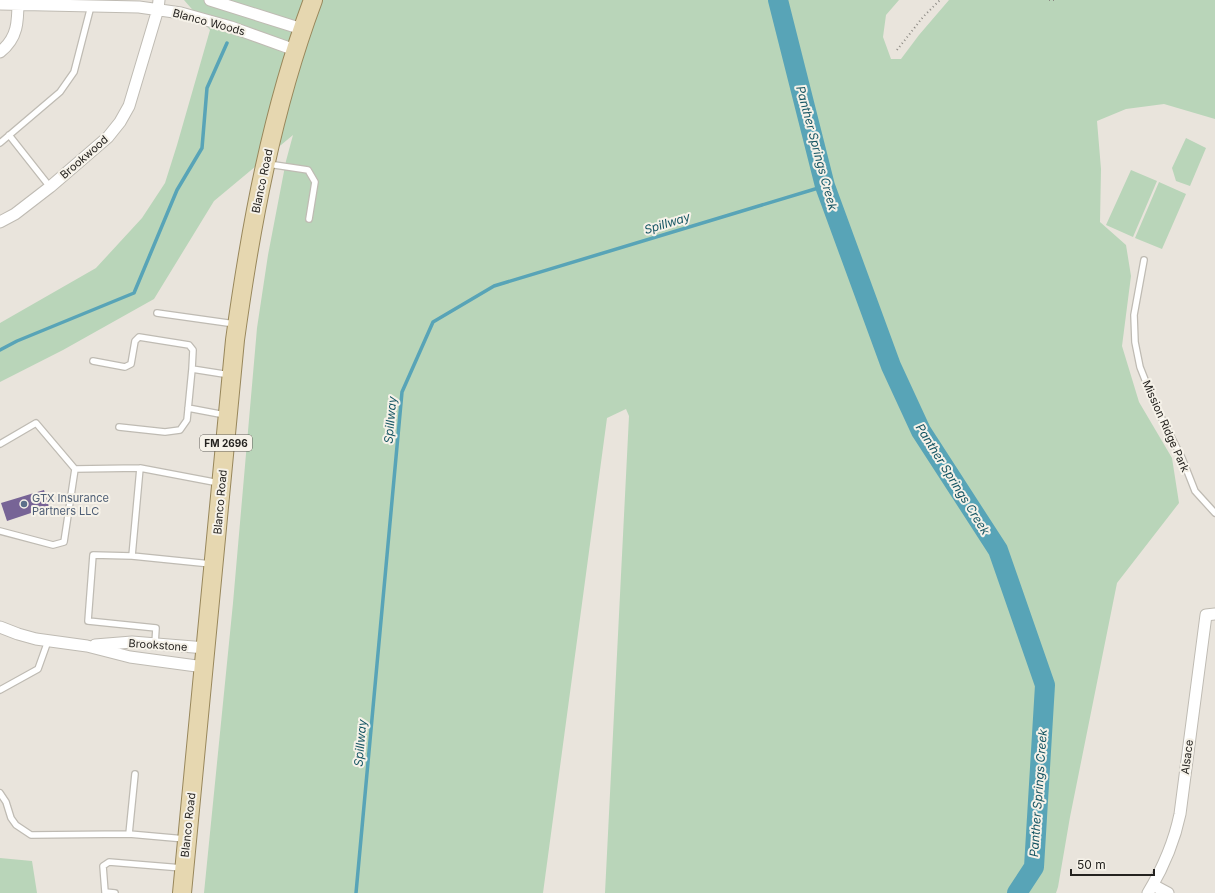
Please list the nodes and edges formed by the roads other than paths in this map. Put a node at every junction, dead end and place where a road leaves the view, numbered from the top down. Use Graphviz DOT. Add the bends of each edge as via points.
graph roads {
  1 [pos="210,0"];
  2 [pos="313,0"];
  3 [pos="18,2"];
  4 [pos="0,4"];
  5 [pos="158,5"];
  6 [pos="91,6"];
  7 [pos="302,30"];
  8 [pos="295,50"];
  9 [pos="0,52"];
  10 [pos="9,135"];
  11 [pos="0,142"];
  12 [pos="265,164"];
  13 [pos="50,187"];
  14 [pos="309,220"];
  15 [pos="0,222"];
  16 [pos="1144,260"];
  17 [pos="157,313"];
  18 [pos="237,324"];
  19 [pos="93,361"];
  20 [pos="192,370"];
  21 [pos="232,376"];
  22 [pos="188,408"];
  23 [pos="228,416"];
  24 [pos="119,428"];
  25 [pos="0,444"];
  26 [pos="140,468"];
  27 [pos="75,469"];
  28 [pos="222,483"];
  29 [pos="1215,513"];
  30 [pos="0,531"];
  31 [pos="132,556"];
  32 [pos="214,565"];
  33 [pos="1210,614"];
  34 [pos="0,627"];
  35 [pos="48,641"];
  36 [pos="155,644"];
  37 [pos="87,646"];
  38 [pos="206,648"];
  39 [pos="204,667"];
  40 [pos="0,690"];
  41 [pos="135,774"];
  42 [pos="0,793"];
  43 [pos="129,834"];
  44 [pos="187,839"];
  45 [pos="184,869"];
  46 [pos="1151,889"];
  47 [pos="115,893"];
  48 [pos="182,893"];
  49 [pos="1168,893"];
  1 -- 7 [label="street, Blanco Woods"];
  2 -- 7 [label="main road, Blanco Road / FM 2696"];
  3 -- 4 [label="street, Blanco Woods"];
  3 -- 6 [label="street, Blanco Woods"];
  3 -- 9 [label="street" via="18,22 13,38"];
  5 -- 6 [label="street, Blanco Woods"];
  5 -- 8 [label="street, Blanco Woods"];
  5 -- 13 [label="street, Brookwood" via="131,100 120,122 108,137"];
  6 -- 10 [label="lane" via="74,72 68,83"];
  7 -- 8 [label="main road, Blanco Road / FM 2696"];
  8 -- 12 [label="main road, Blanco Road / FM 2696"];
  10 -- 11 [label="lane"];
  10 -- 13 [label="lane"];
  12 -- 14 [label="lane" via="308,170 315,182"];
  12 -- 18 [label="main road, Blanco Road / FM 2696"];
  13 -- 15 [label="street, Brookwood" via="15,214"];
  16 -- 29 [label="lane, Mission Ridge Park" via="1134,315 1135,342 1140,367 1195,491"];
  17 -- 18 [label="lane"];
  18 -- 21 [label="main road, Blanco Road / FM 2696"];
  19 -- 20 [label="lane" via="125,367 131,364 134,341 139,337 189,345 193,350"];
  20 -- 21 [label="lane"];
  20 -- 22 [label="lane"];
  21 -- 23 [label="main road, Blanco Road / FM 2696"];
  22 -- 23 [label="lane"];
  22 -- 24 [label="lane" via="187,420 180,430 165,432"];
  23 -- 28 [label="main road, Blanco Road / FM 2696"];
  25 -- 27 [label="lane" via="36,423"];
  26 -- 27 [label="lane"];
  26 -- 28 [label="lane"];
  26 -- 31 [label="lane"];
  27 -- 30 [label="lane" via="64,542 53,545"];
  28 -- 32 [label="main road, Blanco Road / FM 2696"];
  31 -- 32 [label="lane"];
  31 -- 36 [label="lane" via="93,555 88,622 156,628"];
  32 -- 38 [label="main road, Blanco Road / FM 2696"];
  33 -- 46 [label="street, Alsace" via="1180,814 1172,847"];
  34 -- 35 [label="street, Brookstone"];
  35 -- 37 [label="street, Brookstone"];
  35 -- 40 [label="lane" via="38,669"];
  36 -- 37 [label="street, Brookstone" via="132,642"];
  36 -- 38 [label="street, Brookstone"];
  37 -- 39 [label="street, Brookstone" via="130,657"];
  38 -- 39 [label="main road, Blanco Road / FM 2696"];
  39 -- 44 [label="main road, Blanco Road / FM 2696"];
  41 -- 43 [label="lane"];
  42 -- 43 [label="lane" via="16,825 31,834"];
  43 -- 44 [label="lane"];
  44 -- 45 [label="main road, Blanco Road / FM 2696"];
  45 -- 47 [label="lane" via="109,862 103,866 104,892"];
  45 -- 48 [label="main road, Blanco Road / FM 2696"];
  46 -- 49 [label="street"];
}
